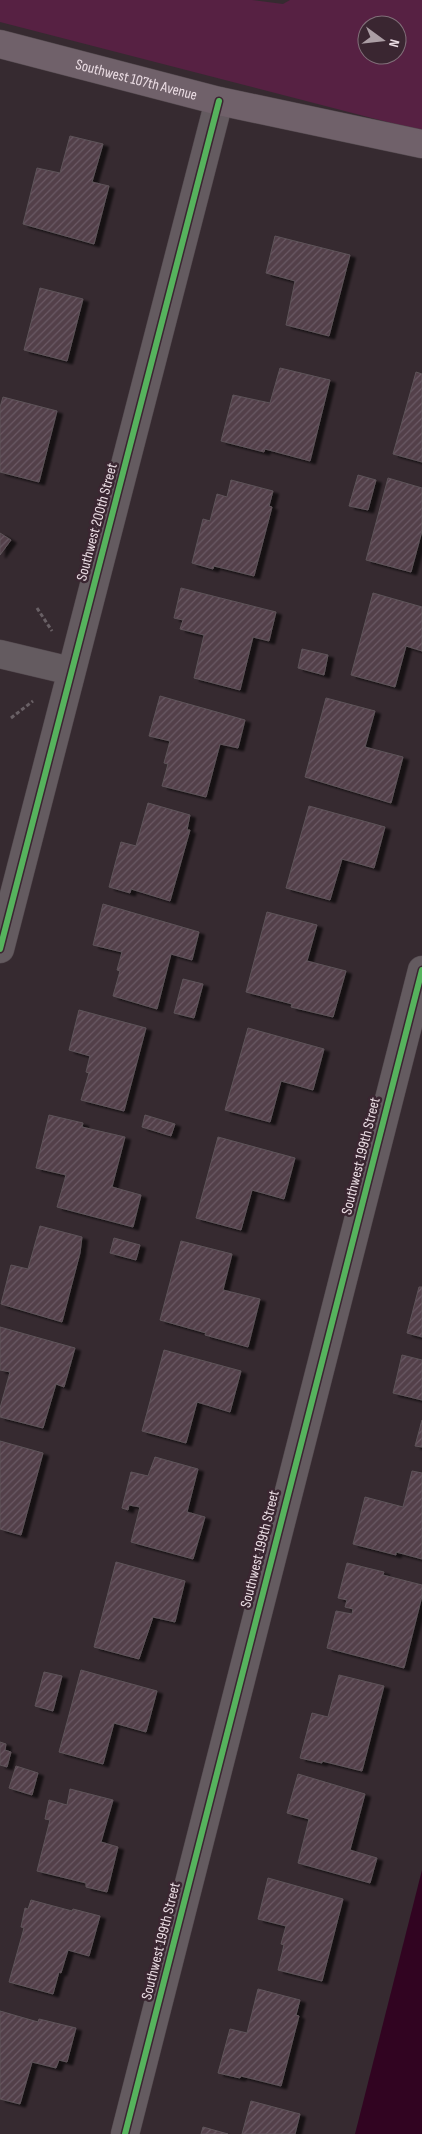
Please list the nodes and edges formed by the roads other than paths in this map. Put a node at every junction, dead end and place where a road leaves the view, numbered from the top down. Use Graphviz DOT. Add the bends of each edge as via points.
graph roads {
  1 [pos="0,44"];
  2 [pos="219,101"];
  3 [pos="422,144"];
  4 [pos="0,654"];
  5 [pos="71,671"];
  6 [pos="0,950"];
  7 [pos="422,970"];
  8 [pos="125,2134"];
  1 -- 2 [label="main road, Southwest 107th Avenue"];
  2 -- 3 [label="main road, Southwest 107th Avenue"];
  2 -- 5 [label="street, Southwest 200th Street"];
  4 -- 5 [label="street"];
  5 -- 6 [label="street, Southwest 200th Street"];
  7 -- 8 [label="street, Southwest 199th Street"];
}
